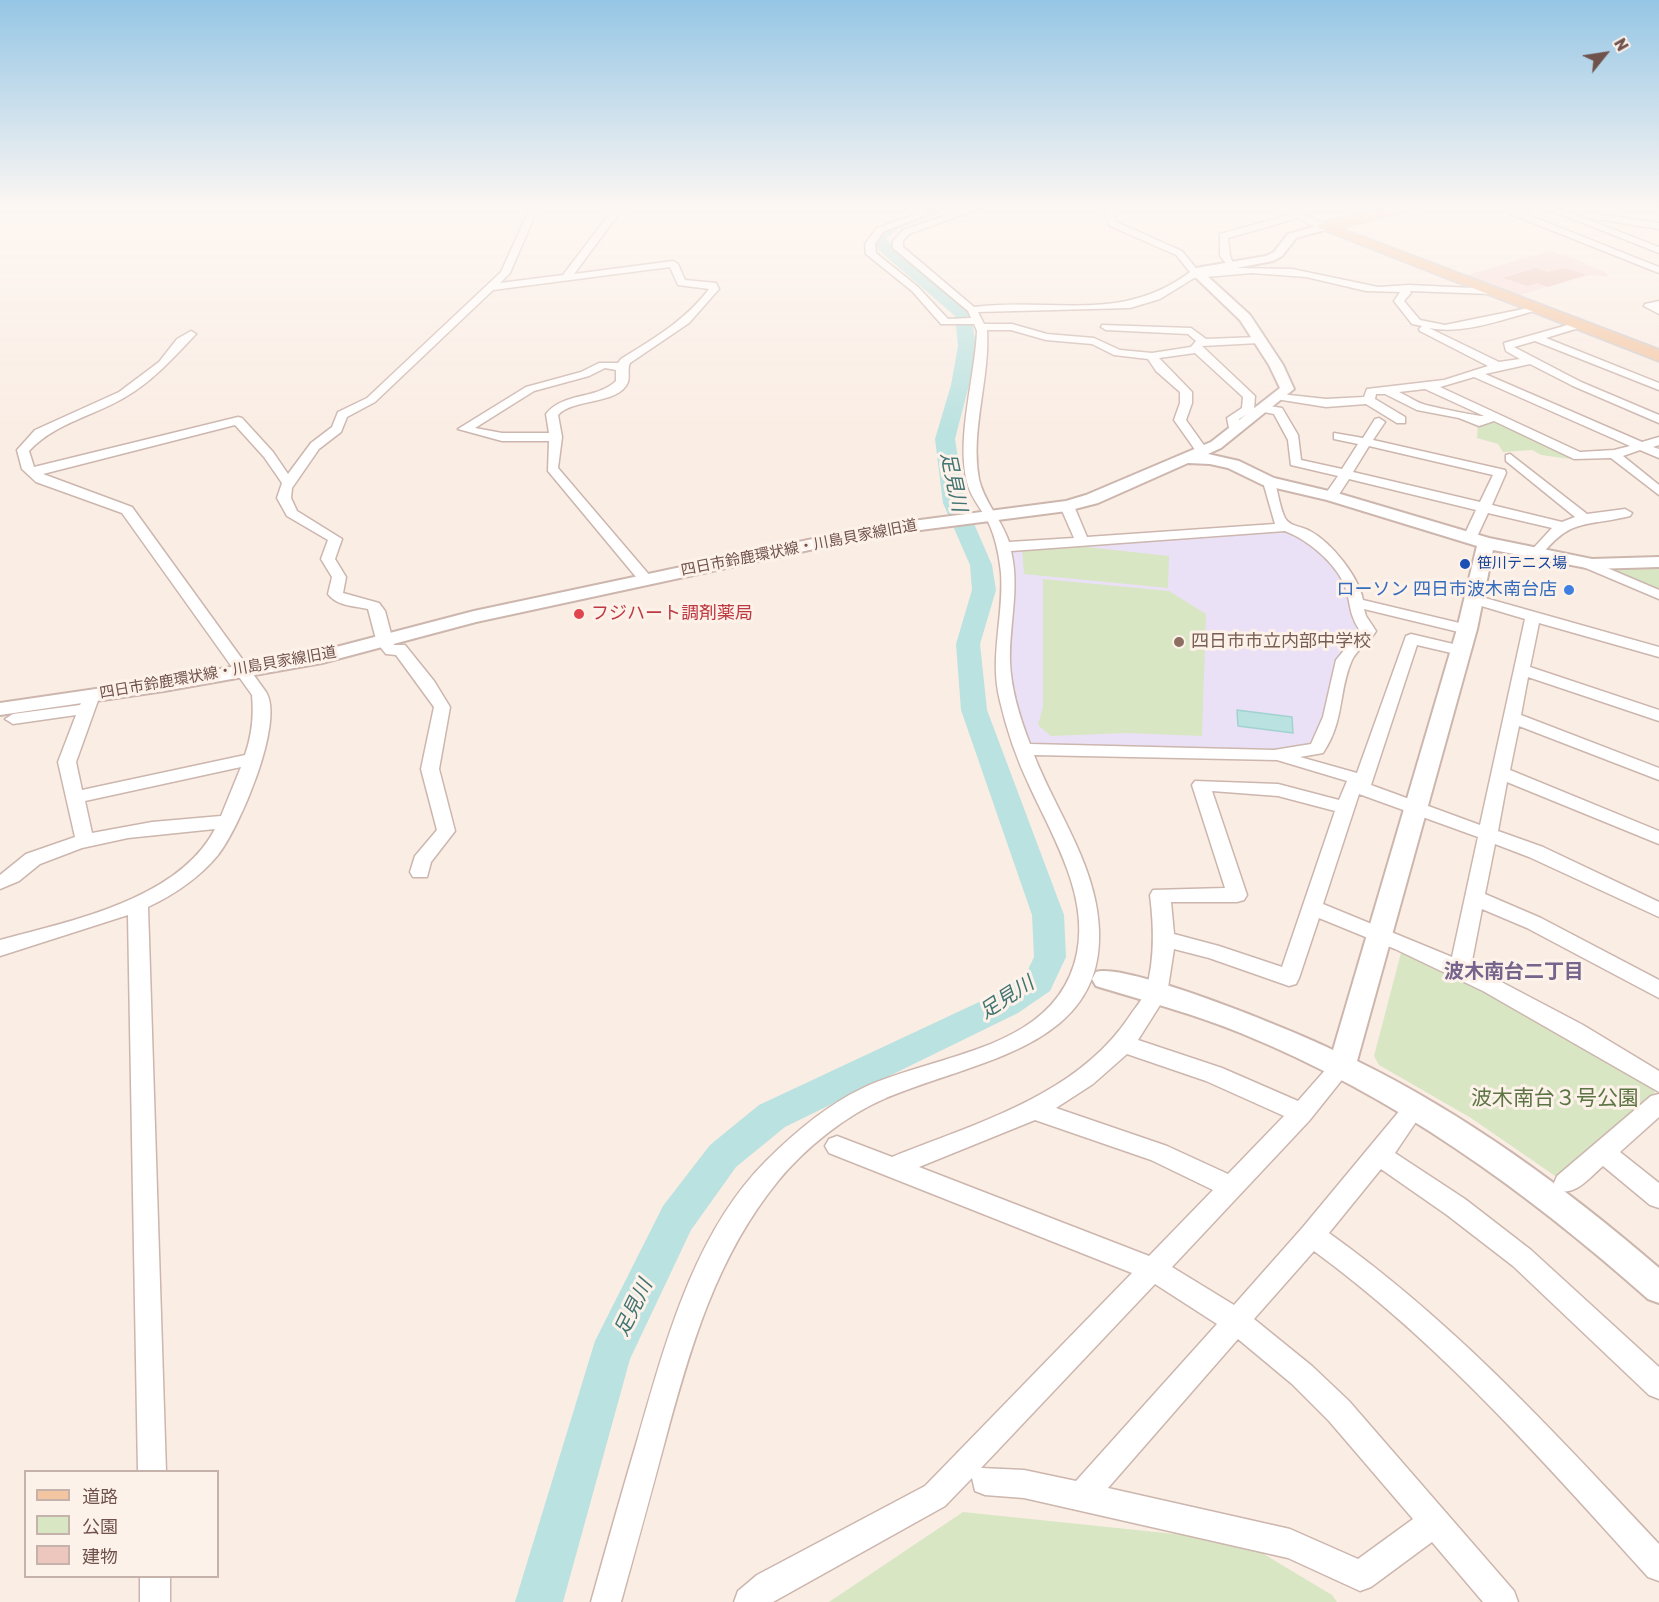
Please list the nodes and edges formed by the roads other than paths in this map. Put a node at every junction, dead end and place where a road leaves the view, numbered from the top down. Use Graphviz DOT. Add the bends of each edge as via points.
graph roads {
  1 [pos="496,283"];
  2 [pos="530,283"];
  3 [pos="681,283"];
  4 [pos="907,283"];
  5 [pos="935,283"];
  6 [pos="1181,283"];
  7 [pos="1207,283"];
  8 [pos="1339,283"];
  9 [pos="1469,283"];
  10 [pos="491,288"];
  11 [pos="1402,289"];
  12 [pos="1491,291"];
  13 [pos="1659,304"];
  14 [pos="1050,305"];
  15 [pos="1130,305"];
  16 [pos="1534,308"];
  17 [pos="1659,310"];
  18 [pos="1460,317"];
  19 [pos="977,320"];
  20 [pos="1474,323"];
  21 [pos="1578,325"];
  22 [pos="1053,327"];
  23 [pos="1106,327"];
  24 [pos="1148,329"];
  25 [pos="1424,329"];
  26 [pos="191,334"];
  27 [pos="1535,337"];
  28 [pos="1259,340"];
  29 [pos="1200,345"];
  30 [pos="1152,356"];
  31 [pos="1659,356"];
  32 [pos="1531,360"];
  33 [pos="1498,366"];
  34 [pos="622,367"];
  35 [pos="1473,373"];
  36 [pos="1426,385"];
  37 [pos="1659,387"];
  38 [pos="1387,390"];
  39 [pos="1280,397"];
  40 [pos="1369,400"];
  41 [pos="1257,410"];
  42 [pos="1494,417"];
  43 [pos="1659,419"];
  44 [pos="1401,420"];
  45 [pos="1379,422"];
  46 [pos="1232,432"];
  47 [pos="1338,436"];
  48 [pos="556,437"];
  49 [pos="1659,441"];
  50 [pos="1365,442"];
  51 [pos="1641,446"];
  52 [pos="1202,451"];
  53 [pos="1615,454"];
  54 [pos="1659,454"];
  55 [pos="1510,458"];
  56 [pos="1180,459"];
  57 [pos="1233,464"];
  58 [pos="33,473"];
  59 [pos="1500,473"];
  60 [pos="1346,474"];
  61 [pos="1527,479"];
  62 [pos="1269,482"];
  63 [pos="288,483"];
  64 [pos="1659,491"];
  65 [pos="1331,496"];
  66 [pos="1067,506"];
  67 [pos="1484,508"];
  68 [pos="1625,513"];
  69 [pos="990,515"];
  70 [pos="1584,518"];
  71 [pos="1561,526"];
  72 [pos="1286,527"];
  73 [pos="1082,541"];
  74 [pos="1478,541"];
  75 [pos="1001,547"];
  76 [pos="1535,554"];
  77 [pos="1659,562"];
  78 [pos="1586,563"];
  79 [pos="646,580"];
  80 [pos="1659,595"];
  81 [pos="1473,600"];
  82 [pos="1357,603"];
  83 [pos="1533,616"];
  84 [pos="1467,630"];
  85 [pos="392,647"];
  86 [pos="1460,650"];
  87 [pos="1659,652"];
  88 [pos="1522,669"];
  89 [pos="244,672"];
  90 [pos="89,702"];
  91 [pos="1659,716"];
  92 [pos="1512,718"];
  93 [pos="4,719"];
  94 [pos="1024,749"];
  95 [pos="1274,755"];
  96 [pos="254,759"];
  97 [pos="1500,772"];
  98 [pos="1659,774"];
  99 [pos="1356,782"];
  100 [pos="75,798"];
  101 [pos="1415,806"];
  102 [pos="1345,808"];
  103 [pos="226,822"];
  104 [pos="1487,832"];
  105 [pos="1659,838"];
  106 [pos="85,842"];
  107 [pos="420,872"];
  108 [pos="0,882"];
  109 [pos="1474,897"];
  110 [pos="138,903"];
  111 [pos="1311,907"];
  112 [pos="1659,910"];
  113 [pos="1380,932"];
  114 [pos="1165,939"];
  115 [pos="0,948"];
  116 [pos="1460,968"];
  117 [pos="1105,979"];
  118 [pos="1659,990"];
  119 [pos="1156,994"];
  120 [pos="1124,1044"];
  121 [pos="1342,1066"];
  122 [pos="1659,1083"];
  123 [pos="1659,1103"];
  124 [pos="1034,1110"];
  125 [pos="1301,1114"];
  126 [pos="1409,1116"];
  127 [pos="837,1146"];
  128 [pos="1603,1152"];
  129 [pos="1379,1155"];
  130 [pos="895,1166"];
  131 [pos="1566,1183"];
  132 [pos="1231,1186"];
  133 [pos="1659,1197"];
  134 [pos="1312,1235"];
  135 [pos="1153,1269"];
  136 [pos="1659,1288"];
  137 [pos="1236,1321"];
  138 [pos="1659,1385"];
  139 [pos="152,1470"];
  140 [pos="985,1481"];
  141 [pos="1081,1497"];
  142 [pos="1435,1521"];
  143 [pos="1659,1566"];
  144 [pos="154,1578"];
  145 [pos="155,1602"];
  146 [pos="606,1602"];
  147 [pos="749,1602"];
  148 [pos="1503,1602"];
  1 -- 10 [label="street"];
  2 -- 10 [label="street"];
  3 -- 34 [label="street" via="713,285 714,289 689,317 658,342 625,361"];
  4 -- 19 [label="street" via="947,322"];
  5 -- 19 [label="street"];
  6 -- 15 [label="street"];
  7 -- 28 [label="street" via="1245,318"];
  8 -- 11 [label="street" via="1390,291"];
  9 -- 12 [label="main road"];
  10 -- 63 [label="street" via="371,400 342,415 337,429 315,446"];
  11 -- 12 [label="street"];
  11 -- 20 [label="street" via="1406,293 1399,301 1416,322 1445,328"];
  12 -- 16 [label="main road"];
  13 -- 17 [label="street" via="1649,306"];
  14 -- 15 [label="street"];
  14 -- 19 [label="street"];
  14 -- 22 [label="street"];
  15 -- 24 [label="street"];
  16 -- 20 [label="street"];
  16 -- 21 [label="main road"];
  18 -- 20 [label="street"];
  19 -- 22 [label="street" via="1012,327"];
  19 -- 69 [label="street" via="982,349 971,470 976,494"];
  21 -- 27 [label="street"];
  21 -- 31 [label="main road"];
  22 -- 30 [label="street" via="1124,355"];
  23 -- 24 [label="street"];
  24 -- 29 [label="street" via="1191,331"];
  25 -- 33 [label="street"];
  26 -- 58 [label="street" via="163,364 123,394 49,428 30,441 23,450"];
  27 -- 32 [label="street" via="1508,345"];
  27 -- 37 [label="street"];
  28 -- 29 [label="street"];
  28 -- 39 [label="street" via="1287,389"];
  29 -- 30 [label="street"];
  29 -- 41 [label="street" via="1247,393"];
  30 -- 52 [label="street" via="1159,371 1185,390 1187,400 1180,420"];
  32 -- 33 [label="street"];
  32 -- 43 [label="street"];
  33 -- 35 [label="street"];
  34 -- 48 [label="street" via="622,382 611,393 555,408 552,414"];
  34 -- 48 [label="street" via="603,365 539,386 464,429 502,437"];
  35 -- 36 [label="street"];
  35 -- 51 [label="street"];
  36 -- 38 [label="street"];
  36 -- 42 [label="street"];
  38 -- 40 [label="street" via="1371,391"];
  38 -- 42 [label="street" via="1421,408 1479,422"];
  39 -- 40 [label="street" via="1326,403"];
  39 -- 41 [label="street, 四日市鈴鹿環状線・川島貝家線旧道"];
  40 -- 44 [label="street"];
  41 -- 46 [label="street, 四日市鈴鹿環状線・川島貝家線旧道"];
  41 -- 60 [label="street" via="1278,411 1297,444 1295,462"];
  42 -- 53 [label="street" via="1578,456"];
  45 -- 50 [label="street"];
  46 -- 52 [label="street, 四日市鈴鹿環状線・川島貝家線旧道"];
  46 -- 57 [label="street" via="1224,451"];
  47 -- 50 [label="street"];
  48 -- 79 [label="street" via="552,468"];
  49 -- 51 [label="street"];
  50 -- 59 [label="street"];
  50 -- 60 [label="street"];
  51 -- 53 [label="street"];
  51 -- 54 [label="street"];
  52 -- 56 [label="street, 四日市鈴鹿環状線・川島貝家線旧道"];
  53 -- 64 [label="street"];
  55 -- 70 [label="street"];
  56 -- 57 [label="street"];
  56 -- 66 [label="street, 四日市鈴鹿環状線・川島貝家線旧道"];
  57 -- 62 [label="street"];
  58 -- 63 [label="street" via="238,421"];
  58 -- 89 [label="street" via="127,510"];
  59 -- 61 [label="street"];
  59 -- 67 [label="street"];
  60 -- 65 [label="street"];
  60 -- 67 [label="street"];
  62 -- 65 [label="street"];
  62 -- 72 [label="street" via="1279,520"];
  63 -- 85 [label="street" via="284,498 292,513 335,539 328,559 339,577 335,594 374,606"];
  65 -- 74 [label="street"];
  66 -- 69 [label="street, 四日市鈴鹿環状線・川島貝家線旧道"];
  66 -- 73 [label="street"];
  67 -- 71 [label="street"];
  67 -- 74 [label="street"];
  68 -- 70 [label="street"];
  69 -- 75 [label="street"];
  69 -- 79 [label="street, 四日市鈴鹿環状線・川島貝家線旧道" via="874,531"];
  70 -- 71 [label="street"];
  71 -- 76 [label="street"];
  72 -- 73 [label="street"];
  72 -- 82 [label="street" via="1306,534 1341,567"];
  73 -- 75 [label="street"];
  74 -- 76 [label="street"];
  74 -- 81 [label="street"];
  75 -- 94 [label="street" via="1008,568 1008,603 1000,660 1006,694"];
  76 -- 78 [label="street"];
  77 -- 78 [label="street"];
  78 -- 80 [label="street"];
  79 -- 85 [label="street, 四日市鈴鹿環状線・川島貝家線旧道" via="474,617"];
  81 -- 83 [label="street"];
  81 -- 84 [label="street"];
  82 -- 84 [label="street"];
  82 -- 95 [label="street" via="1358,616 1368,631 1345,657 1328,734 1317,749"];
  83 -- 87 [label="street"];
  83 -- 88 [label="street"];
  84 -- 86 [label="street"];
  85 -- 89 [label="street, 四日市鈴鹿環状線・川島貝家線旧道"];
  85 -- 107 [label="street" via="428,684 442,707 430,769 446,831 422,861"];
  86 -- 99 [label="street" via="1411,639"];
  86 -- 101 [label="street"];
  88 -- 91 [label="street"];
  88 -- 92 [label="street"];
  89 -- 90 [label="street, 四日市鈴鹿環状線・川島貝家線旧道"];
  89 -- 96 [label="street" via="262,702"];
  90 -- 93 [label="street"];
  90 -- 93 [label="street, 四日市鈴鹿環状線・川島貝家線旧道" via="30,705"];
  90 -- 100 [label="street" via="67,762"];
  92 -- 97 [label="street"];
  92 -- 98 [label="street"];
  94 -- 95 [label="street"];
  94 -- 146 [label="street" via="1080,877 1088,951 1078,984 1039,1029 1012,1045 875,1092 825,1125 769,1173 736,1218 691,1308"];
  95 -- 99 [label="street"];
  96 -- 100 [label="street"];
  96 -- 103 [label="street"];
  97 -- 104 [label="street"];
  97 -- 105 [label="street"];
  99 -- 101 [label="street"];
  99 -- 102 [label="street"];
  100 -- 106 [label="street"];
  101 -- 104 [label="street"];
  101 -- 113 [label="street"];
  102 -- 111 [label="street"];
  102 -- 114 [label="street" via="1278,790 1201,785 1237,895 1160,895"];
  103 -- 106 [label="street" via="135,831"];
  103 -- 110 [label="street" via="211,849 193,869"];
  104 -- 109 [label="street"];
  104 -- 112 [label="street"];
  106 -- 108 [label="street" via="31,859 17,875"];
  109 -- 116 [label="street"];
  109 -- 118 [label="street" via="1534,923"];
  110 -- 115 [label="street"];
  110 -- 139 [label="street"];
  111 -- 113 [label="street"];
  111 -- 114 [label="street" via="1289,978"];
  113 -- 116 [label="street"];
  113 -- 121 [label="street" via="1352,1042"];
  114 -- 119 [label="street"];
  116 -- 122 [label="street" via="1567,1025"];
  117 -- 119 [label="street"];
  119 -- 120 [label="street"];
  119 -- 121 [label="street" via="1252,1025"];
  120 -- 124 [label="street" via="1085,1078"];
  120 -- 125 [label="street" via="1252,1088"];
  121 -- 125 [label="street"];
  121 -- 136 [label="street" via="1508,1165 1588,1226"];
  123 -- 128 [label="street"];
  124 -- 130 [label="street"];
  124 -- 132 [label="street" via="1159,1153"];
  125 -- 132 [label="street"];
  126 -- 129 [label="street"];
  127 -- 130 [label="street"];
  128 -- 131 [label="street"];
  128 -- 133 [label="street"];
  129 -- 134 [label="street"];
  129 -- 138 [label="street" via="1522,1258"];
  130 -- 135 [label="street"];
  132 -- 135 [label="street"];
  134 -- 137 [label="street"];
  134 -- 143 [label="street" via="1382,1286 1469,1365"];
  135 -- 137 [label="street"];
  135 -- 147 [label="street" via="935,1496 768,1586"];
  137 -- 141 [label="street"];
  137 -- 142 [label="street" via="1302,1374 1339,1411"];
  140 -- 141 [label="street" via="1024,1484"];
  141 -- 142 [label="street" via="1290,1544 1360,1576"];
  142 -- 148 [label="street"];
  144 -- 145 [label="street"];
}
